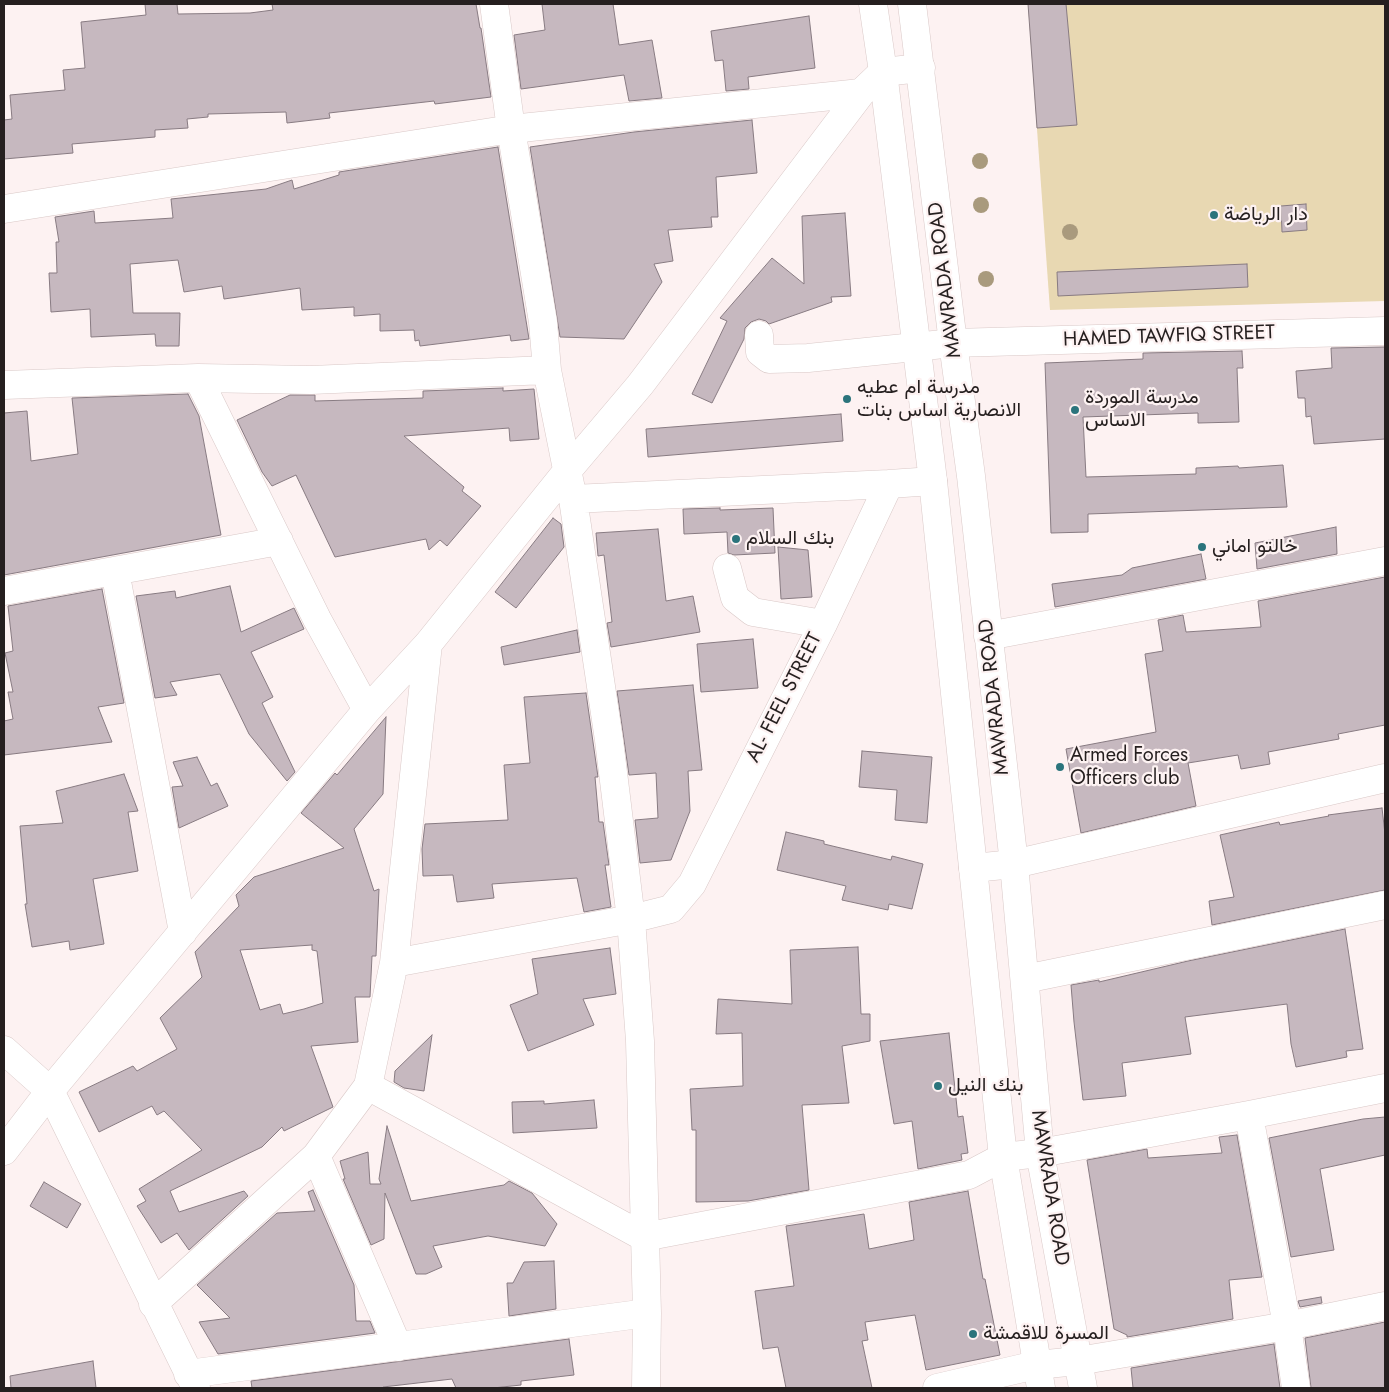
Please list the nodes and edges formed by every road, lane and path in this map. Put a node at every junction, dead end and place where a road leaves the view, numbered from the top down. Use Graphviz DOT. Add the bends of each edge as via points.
graph roads {
  1 [pos="494,4"];
  2 [pos="873,4"];
  3 [pos="912,4"];
  4 [pos="921,68"];
  5 [pos="883,72"];
  6 [pos="861,93"];
  7 [pos="511,129"];
  8 [pos="4,209"];
  9 [pos="1385,330"];
  10 [pos="759,335"];
  11 [pos="953,343"];
  12 [pos="916,346"];
  13 [pos="547,370"];
  14 [pos="198,378"];
  15 [pos="4,385"];
  16 [pos="568,470"];
  17 [pos="933,481"];
  18 [pos="889,484"];
  19 [pos="573,499"];
  20 [pos="279,541"];
  21 [pos="1385,561"];
  22 [pos="727,568"];
  23 [pos="115,571"];
  24 [pos="4,591"];
  25 [pos="823,624"];
  26 [pos="988,636"];
  27 [pos="428,644"];
  28 [pos="367,710"];
  29 [pos="1385,778"];
  30 [pos="1014,864"];
  31 [pos="973,868"];
  32 [pos="1385,905"];
  33 [pos="631,919"];
  34 [pos="183,932"];
  35 [pos="394,963"];
  36 [pos="1025,979"];
  37 [pos="4,1050"];
  38 [pos="368,1086"];
  39 [pos="1385,1088"];
  40 [pos="50,1092"];
  41 [pos="1248,1115"];
  42 [pos="4,1151"];
  43 [pos="1040,1153"];
  44 [pos="316,1156"];
  45 [pos="1003,1157"];
  46 [pos="644,1237"];
  47 [pos="153,1304"];
  48 [pos="1385,1306"];
  49 [pos="647,1313"];
  50 [pos="1287,1326"];
  51 [pos="398,1347"];
  52 [pos="1078,1361"];
  53 [pos="1038,1377"];
  54 [pos="192,1381"];
  55 [pos="646,1388"];
  56 [pos="937,1388"];
  57 [pos="1083,1388"];
  58 [pos="1296,1388"];
  1 -- 7 [label="street"];
  2 -- 5 [label="street, MAWRADA ROAD"];
  3 -- 4 [label="street, MAWRADA ROAD"];
  4 -- 5 [label="street"];
  4 -- 11 [label="street, MAWRADA ROAD"];
  5 -- 6 [label="street"];
  5 -- 12 [label="street, MAWRADA ROAD"];
  6 -- 7 [label="street"];
  6 -- 16 [label="street" via="640,385"];
  7 -- 8 [label="street"];
  7 -- 13 [label="street" via="543,322"];
  9 -- 11 [label="street, HAMED TAWFIQ STREET"];
  10 -- 12 [label="street, HAMED TAWFIQ STREET" via="760,352 769,359"];
  11 -- 12 [label="street, HAMED TAWFIQ STREET"];
  11 -- 26 [label="street, MAWRADA ROAD"];
  12 -- 17 [label="street, MAWRADA ROAD"];
  13 -- 14 [label="street" via="311,380"];
  13 -- 16 [label="street"];
  14 -- 15 [label="street"];
  14 -- 20 [label="street"];
  16 -- 19 [label="street"];
  16 -- 27 [label="street"];
  17 -- 18 [label="street"];
  17 -- 31 [label="street, MAWRADA ROAD"];
  18 -- 19 [label="street"];
  18 -- 25 [label="street, AL- FEEL STREET"];
  19 -- 33 [label="street" via="609,740"];
  20 -- 23 [label="street"];
  20 -- 28 [label="street"];
  21 -- 26 [label="street"];
  22 -- 25 [label="street" via="734,598 753,612"];
  23 -- 24 [label="street"];
  23 -- 34 [label="street"];
  25 -- 33 [label="street, AL- FEEL STREET" via="692,884 670,909"];
  26 -- 30 [label="street, MAWRADA ROAD"];
  27 -- 28 [label="street"];
  27 -- 35 [label="street"];
  28 -- 34 [label="street"];
  29 -- 30 [label="street"];
  30 -- 31 [label="street"];
  30 -- 36 [label="street, MAWRADA ROAD"];
  31 -- 45 [label="street, MAWRADA ROAD"];
  32 -- 36 [label="street"];
  33 -- 35 [label="street, AL- FEEL STREET"];
  33 -- 46 [label="street" via="640,1041"];
  34 -- 40 [label="street"];
  35 -- 38 [label="street"];
  36 -- 43 [label="street, MAWRADA ROAD"];
  37 -- 40 [label="street"];
  38 -- 44 [label="street"];
  38 -- 46 [label="street"];
  39 -- 41 [label="street"];
  40 -- 42 [label="street"];
  40 -- 47 [label="street"];
  41 -- 43 [label="street"];
  41 -- 50 [label="street"];
  43 -- 45 [label="street"];
  43 -- 52 [label="street, MAWRADA ROAD"];
  44 -- 47 [label="street"];
  44 -- 51 [label="street"];
  45 -- 46 [label="street" via="970,1174"];
  45 -- 53 [label="street, MAWRADA ROAD"];
  46 -- 49 [label="street"];
  47 -- 54 [label="street"];
  48 -- 50 [label="street"];
  49 -- 51 [label="street"];
  49 -- 55 [label="street"];
  50 -- 52 [label="street"];
  50 -- 58 [label="street"];
  51 -- 54 [label="street"];
  52 -- 53 [label="street"];
  52 -- 57 [label="street, MAWRADA ROAD"];
  53 -- 56 [label="street"];
}
